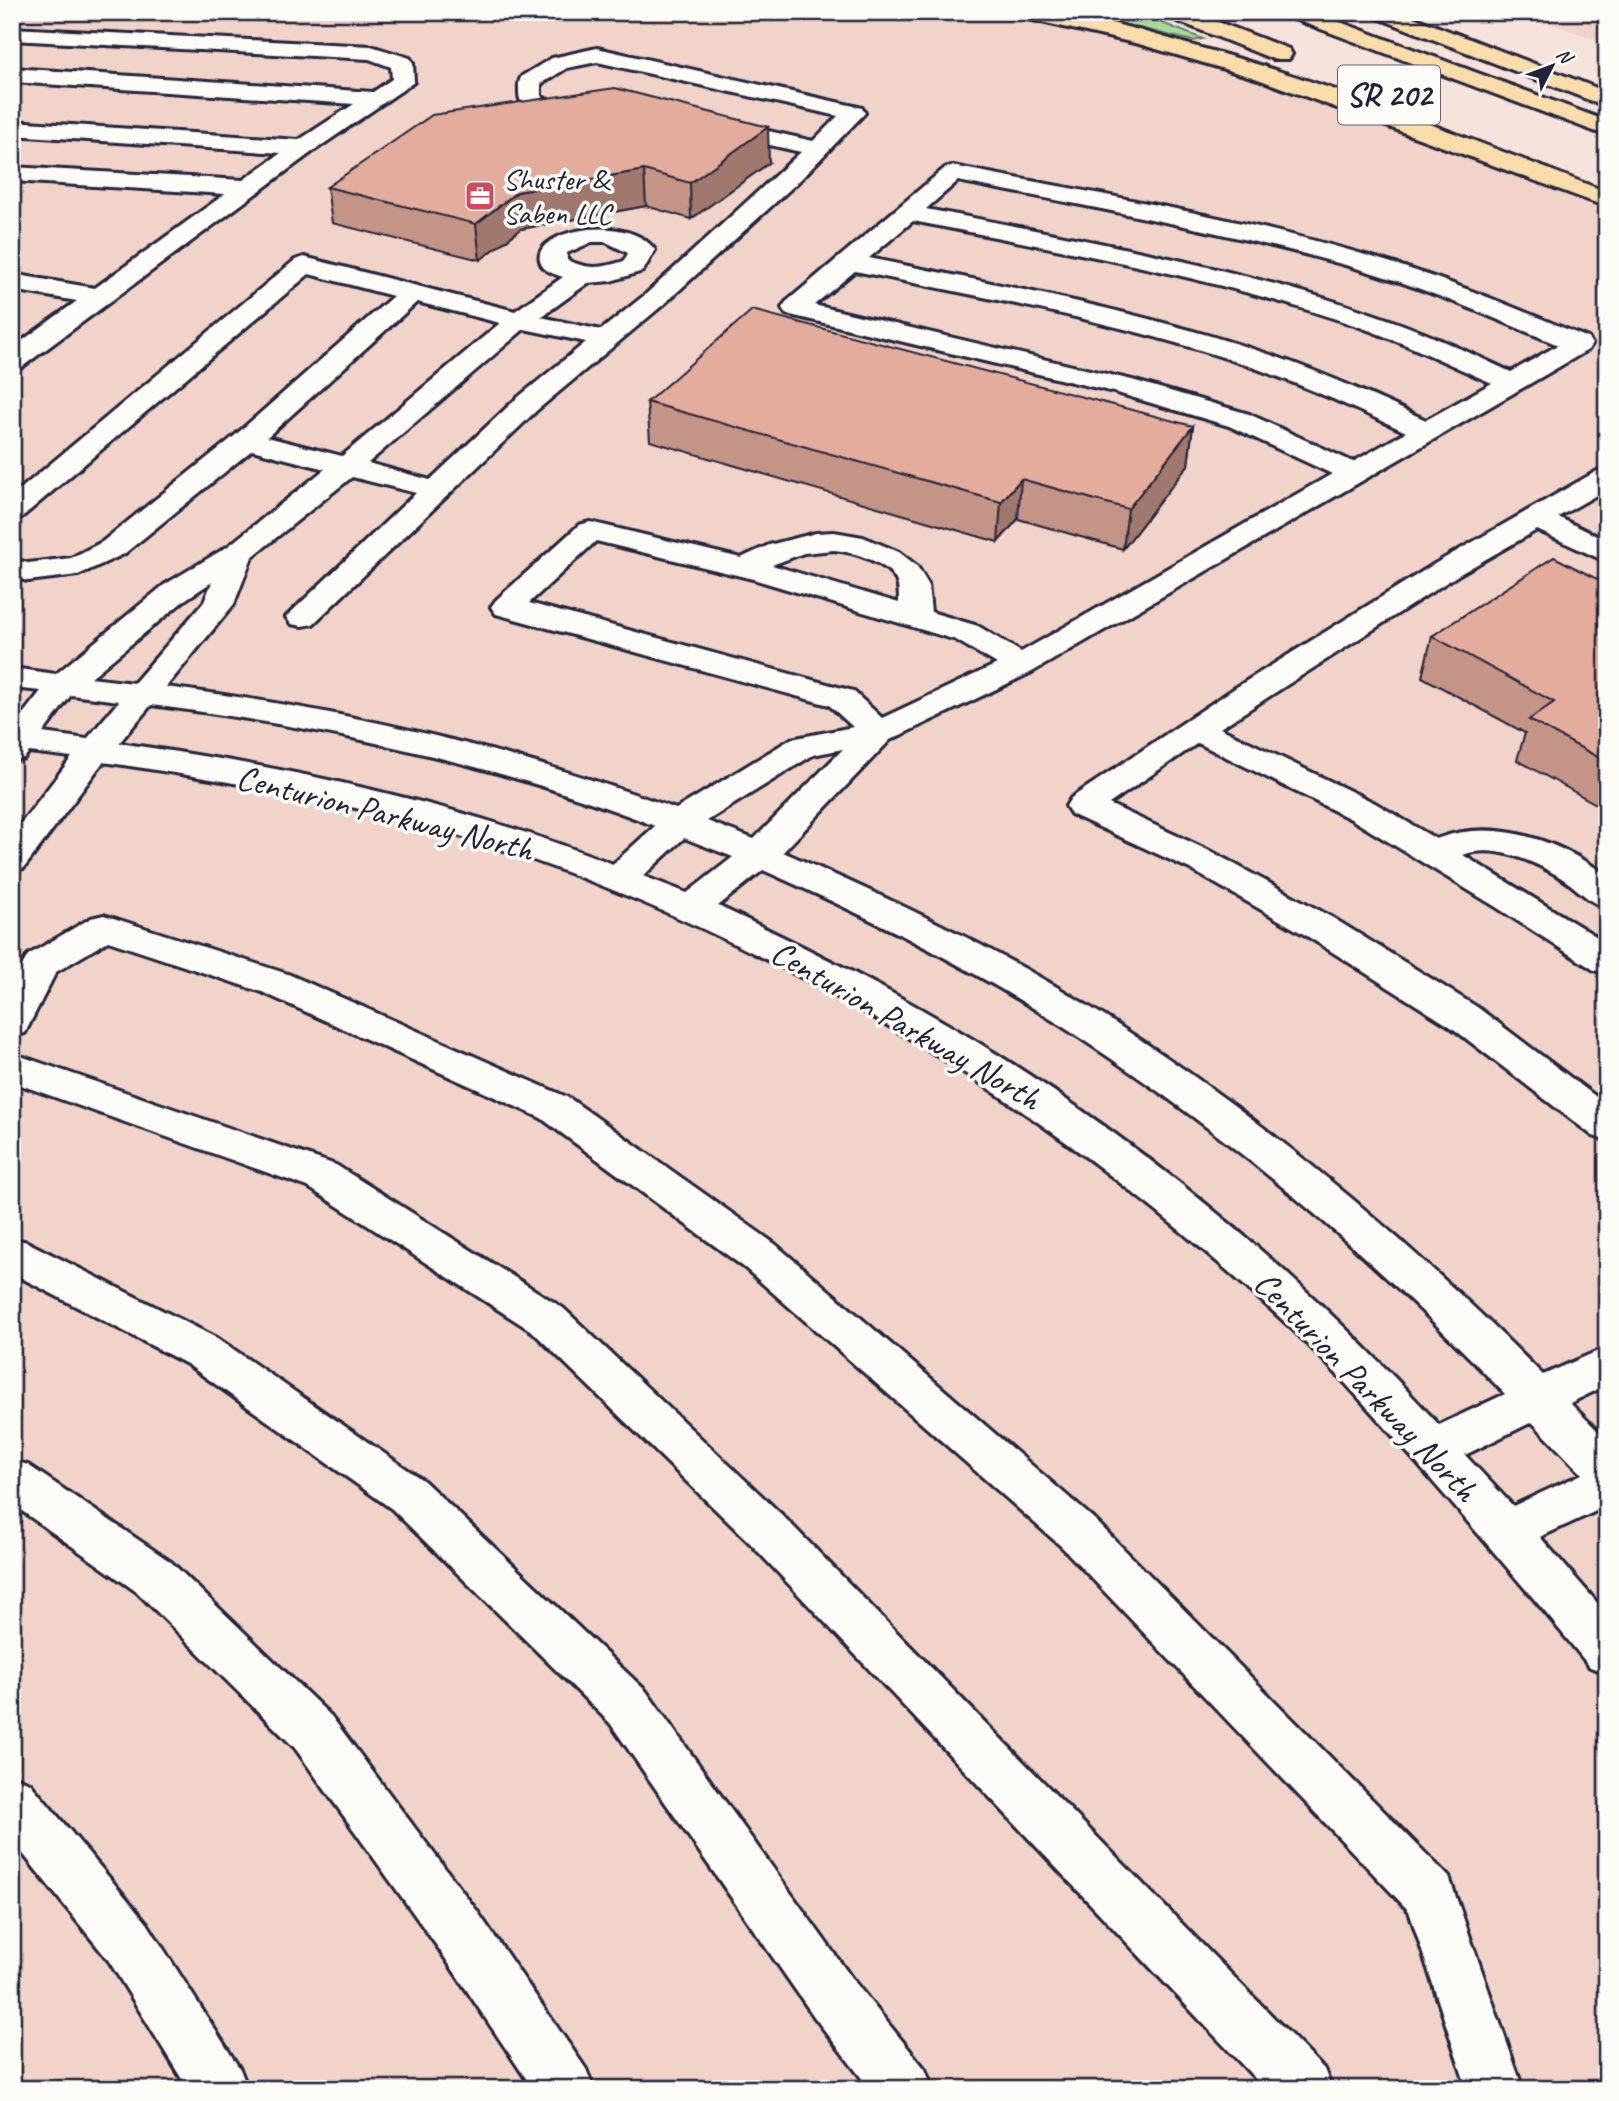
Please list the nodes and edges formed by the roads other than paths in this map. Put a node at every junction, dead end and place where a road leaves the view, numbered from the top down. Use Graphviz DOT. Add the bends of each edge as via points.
graph roads {
  1 [pos="1022,12"];
  2 [pos="1172,12"];
  3 [pos="1293,12"];
  4 [pos="1380,12"];
  5 [pos="12,34"];
  6 [pos="1300,61"];
  7 [pos="12,75"];
  8 [pos="1338,76"];
  9 [pos="377,99"];
  10 [pos="1607,100"];
  11 [pos="606,107"];
  12 [pos="692,121"];
  13 [pos="12,128"];
  14 [pos="1607,129"];
  15 [pos="304,147"];
  16 [pos="818,149"];
  17 [pos="12,174"];
  18 [pos="1607,178"];
  19 [pos="248,188"];
  20 [pos="1607,200"];
  21 [pos="909,213"];
  22 [pos="850,262"];
  23 [pos="580,276"];
  24 [pos="12,282"];
  25 [pos="411,293"];
  26 [pos="100,296"];
  27 [pos="519,320"];
  28 [pos="607,339"];
  29 [pos="12,361"];
  30 [pos="1512,382"];
  31 [pos="1427,431"];
  32 [pos="247,440"];
  33 [pos="349,465"];
  34 [pos="1353,473"];
  35 [pos="1607,478"];
  36 [pos="436,490"];
  37 [pos="12,511"];
  38 [pos="1536,518"];
  39 [pos="238,553"];
  40 [pos="1607,553"];
  41 [pos="12,568"];
  42 [pos="745,568"];
  43 [pos="302,617"];
  44 [pos="916,618"];
  45 [pos="1021,665"];
  46 [pos="12,678"];
  47 [pos="63,684"];
  48 [pos="143,693"];
  49 [pos="1196,729"];
  50 [pos="878,733"];
  51 [pos="15,744"];
  52 [pos="94,751"];
  53 [pos="680,822"];
  54 [pos="1434,853"];
  55 [pos="760,854"];
  56 [pos="12,860"];
  57 [pos="618,879"];
  58 [pos="1607,896"];
  59 [pos="691,909"];
  60 [pos="1607,961"];
  61 [pos="12,1023"];
  62 [pos="12,1066"];
  63 [pos="1607,1126"];
  64 [pos="12,1254"];
  65 [pos="1607,1364"];
  66 [pos="1537,1398"];
  67 [pos="1433,1449"];
  68 [pos="1607,1470"];
  69 [pos="12,1479"];
  70 [pos="1607,1484"];
  71 [pos="1506,1531"];
  72 [pos="1607,1651"];
  73 [pos="12,1800"];
  74 [pos="212,2085"];
  75 [pos="566,2089"];
  76 [pos="905,2089"];
  77 [pos="1304,2089"];
  78 [pos="1495,2089"];
  1 -- 20 [label="highway" via="1136,37 1260,72"];
  2 -- 6 [label="highway, SR 202"];
  3 -- 14 [label="highway, SR 202"];
  4 -- 10 [label="highway"];
  5 -- 9 [label="street" via="371,53 402,63 403,82"];
  7 -- 9 [label="street"];
  8 -- 18 [label="highway, SR 202"];
  9 -- 15 [label="street"];
  11 -- 16 [label="street" via="548,110 530,100 530,81 560,63 597,55 854,113"];
  12 -- 16 [label="street"];
  13 -- 15 [label="street"];
  15 -- 19 [label="street"];
  16 -- 28 [label="street"];
  17 -- 19 [label="street"];
  19 -- 26 [label="street"];
  21 -- 22 [label="street"];
  21 -- 30 [label="street" via="1138,258 1241,284 1363,319"];
  21 -- 30 [label="street" via="953,173 1104,201 1359,261 1462,295 1579,344"];
  22 -- 31 [label="street" via="1102,315 1264,361"];
  22 -- 34 [label="street" via="795,308 1122,386 1226,416"];
  23 -- 27 [label="street"];
  24 -- 26 [label="street"];
  25 -- 27 [label="street"];
  25 -- 32 [label="street"];
  25 -- 37 [label="street" via="304,265"];
  26 -- 29 [label="street"];
  27 -- 28 [label="street"];
  27 -- 33 [label="street"];
  28 -- 36 [label="street" via="526,405"];
  30 -- 31 [label="street"];
  31 -- 34 [label="street"];
  32 -- 33 [label="street"];
  32 -- 41 [label="street" via="113,548 78,566 28,572"];
  33 -- 36 [label="street"];
  33 -- 39 [label="street"];
  34 -- 45 [label="street"];
  35 -- 38 [label="street"];
  36 -- 43 [label="street"];
  38 -- 40 [label="street"];
  38 -- 49 [label="street" via="1447,569"];
  39 -- 47 [label="street" via="175,592"];
  39 -- 48 [label="street" via="219,604"];
  42 -- 44 [label="street"];
  42 -- 44 [label="street" via="797,543 853,543 902,567 911,581"];
  42 -- 50 [label="street" via="590,531 507,607 841,698"];
  44 -- 45 [label="street" via="967,633"];
  45 -- 50 [label="street"];
  46 -- 47 [label="street, Centurion Parkway North"];
  47 -- 48 [label="street, Centurion Parkway North"];
  47 -- 51 [label="street"];
  48 -- 52 [label="street"];
  48 -- 53 [label="street, Centurion Parkway North" via="341,725 509,765"];
  49 -- 54 [label="street" via="1363,811"];
  49 -- 63 [label="street" via="1083,806 1202,861 1320,927 1464,1017"];
  50 -- 53 [label="street" via="803,746"];
  50 -- 55 [label="street"];
  51 -- 52 [label="street, Centurion Parkway North"];
  52 -- 56 [label="street"];
  52 -- 57 [label="street, Centurion Parkway North" via="298,784 460,825"];
  53 -- 55 [label="street, Centurion Parkway North"];
  53 -- 57 [label="street"];
  54 -- 58 [label="street" via="1467,841 1502,841 1591,879"];
  54 -- 60 [label="street"];
  55 -- 59 [label="street"];
  55 -- 66 [label="street, Centurion Parkway North" via="881,908 1059,1006 1137,1057 1243,1134 1389,1252"];
  57 -- 59 [label="street, Centurion Parkway North"];
  59 -- 67 [label="street, Centurion Parkway North" via="817,968 989,1066 1060,1115 1161,1192 1300,1310"];
  61 -- 78 [label="street" via="41,964 104,927 275,984 555,1108 760,1256 1078,1533 1430,1895"];
  62 -- 77 [label="street" via="322,1176 548,1320 766,1528"];
  64 -- 76 [label="street" via="202,1351 408,1495 628,1707 834,1999"];
  65 -- 66 [label="street"];
  66 -- 67 [label="street"];
  66 -- 68 [label="street, Centurion Parkway North"];
  67 -- 71 [label="street, Centurion Parkway North"];
  69 -- 75 [label="street" via="155,1577 313,1732 458,1930"];
  70 -- 71 [label="street"];
  71 -- 72 [label="street, Centurion Parkway North"];
  73 -- 74 [label="street" via="128,1942"];
}
